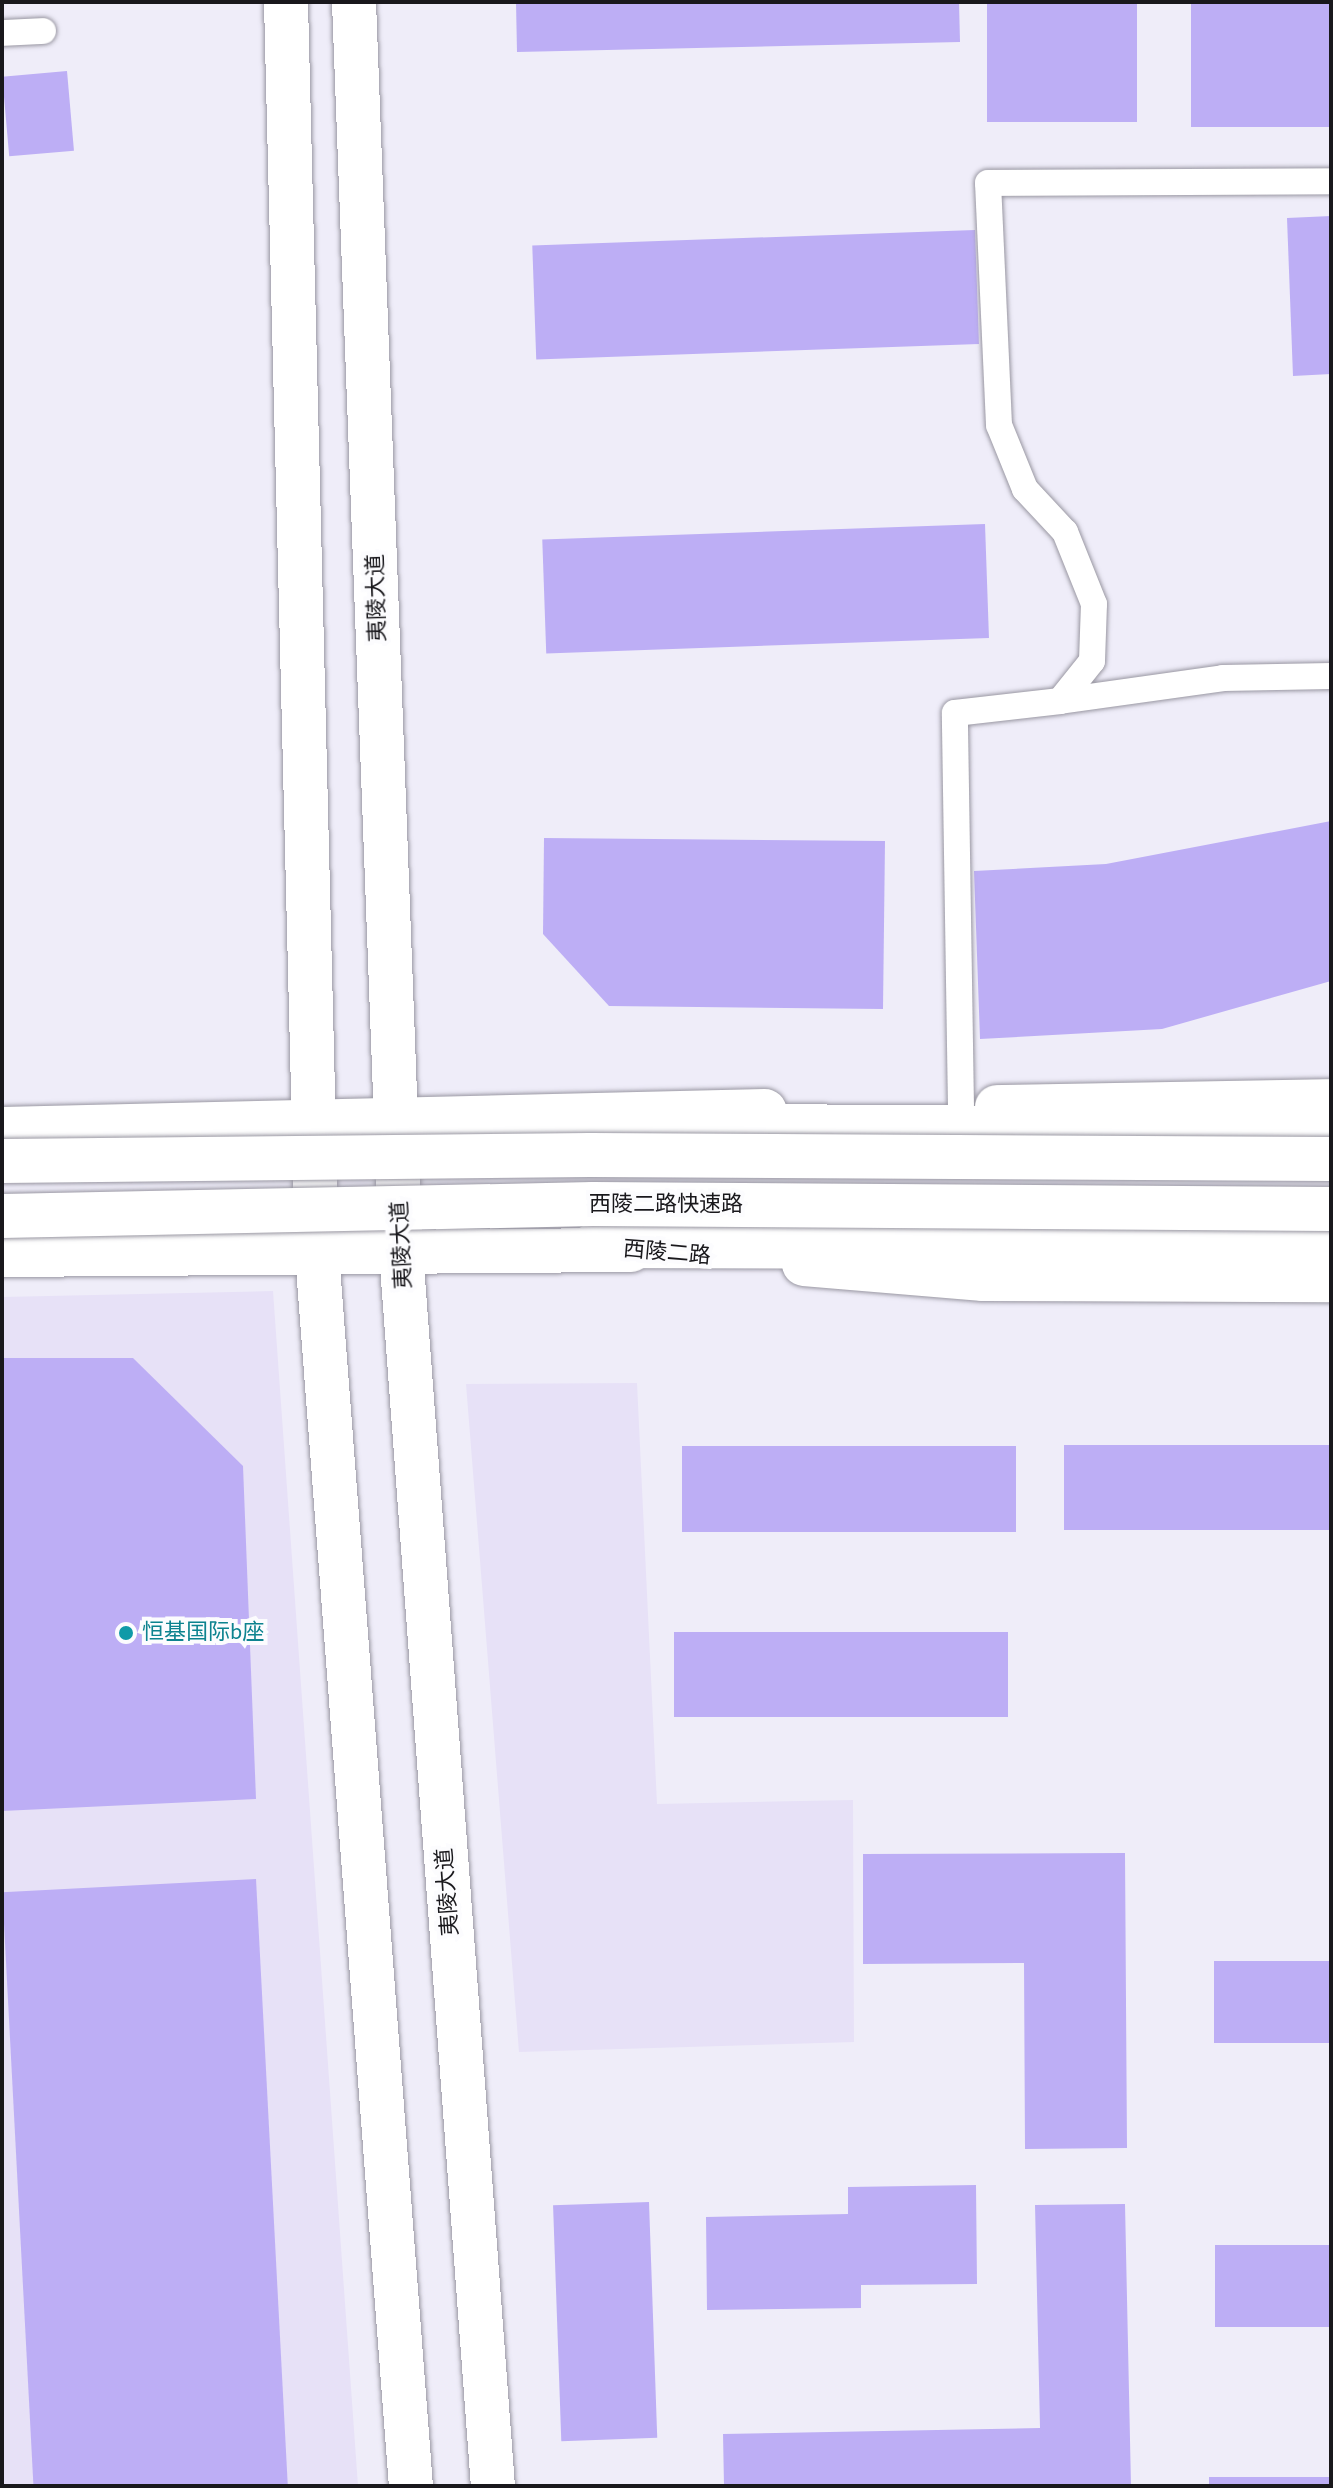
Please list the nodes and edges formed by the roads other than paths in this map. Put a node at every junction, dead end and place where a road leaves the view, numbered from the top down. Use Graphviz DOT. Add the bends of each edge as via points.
graph roads {
  1 [pos="286,2"];
  2 [pos="354,2"];
  3 [pos="43,31"];
  4 [pos="2,33"];
  5 [pos="1331,181"];
  6 [pos="1331,676"];
  7 [pos="1060,701"];
  8 [pos="1331,1101"];
  9 [pos="961,1108"];
  10 [pos="397,1118"];
  11 [pos="311,1121"];
  12 [pos="2,1129"];
  13 [pos="1331,1130"];
  14 [pos="590,1155"];
  15 [pos="1331,1159"];
  16 [pos="2,1161"];
  17 [pos="1331,1209"];
  18 [pos="2,1216"];
  19 [pos="592,1246"];
  20 [pos="1331,1248"];
  21 [pos="401,1252"];
  22 [pos="317,1254"];
  23 [pos="2,1255"];
  24 [pos="1331,1280"];
  25 [pos="411,2486"];
  26 [pos="493,2486"];
  1 -- 11 [label="main road"];
  2 -- 10 [label="main road, 夷陵大道"];
  3 -- 4 [label="lane"];
  5 -- 7 [label="lane" via="988,183 999,425 1025,489 1065,532 1094,604 1092,661"];
  6 -- 7 [label="lane" via="1223,678"];
  7 -- 9 [label="lane" via="955,713"];
  8 -- 9 [label="main road"];
  9 -- 10 [label="main road"];
  10 -- 11 [label="main road"];
  10 -- 21 [label="main road, 夷陵大道"];
  11 -- 12 [label="main road"];
  11 -- 22 [label="main road"];
  13 -- 14 [label="main road, bridge" via="755,1126"];
  14 -- 15 [label="main road, bridge"];
  14 -- 16 [label="main road, bridge"];
  17 -- 18 [label="main road, 西陵二路快速路, bridge" via="593,1204"];
  19 -- 20 [label="main road"];
  19 -- 21 [label="main road, 西陵二路"];
  19 -- 24 [label="main road, 西陵二路" via="983,1279"];
  21 -- 22 [label="main road, 西陵二路"];
  21 -- 26 [label="main road, 夷陵大道"];
  22 -- 23 [label="main road, 西陵二路"];
  22 -- 25 [label="main road"];
}
